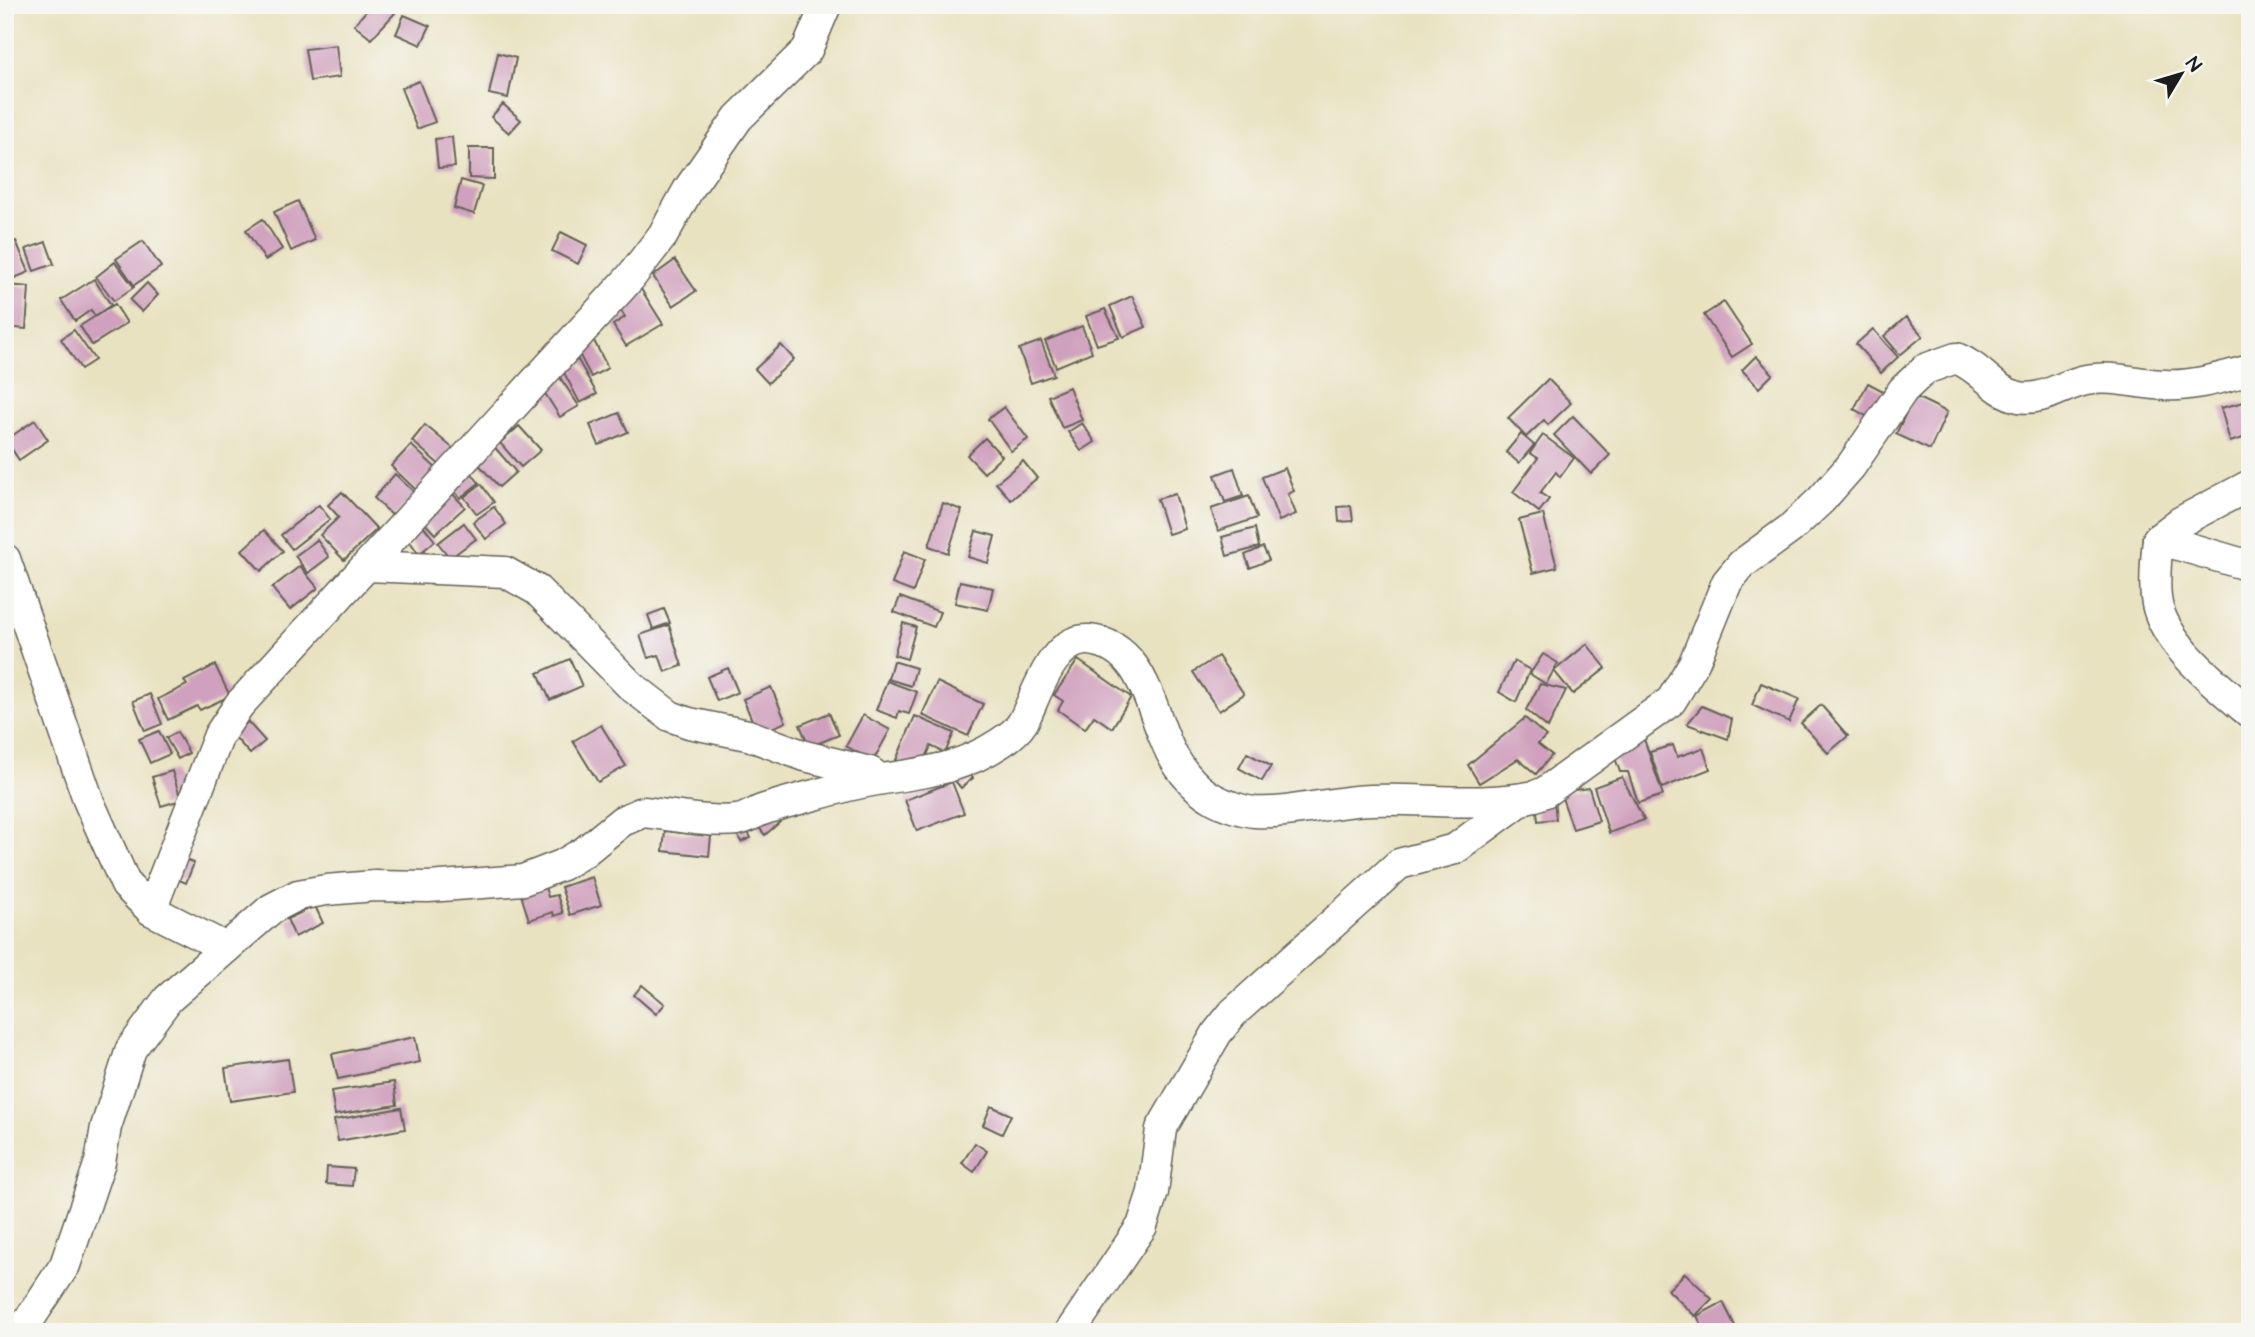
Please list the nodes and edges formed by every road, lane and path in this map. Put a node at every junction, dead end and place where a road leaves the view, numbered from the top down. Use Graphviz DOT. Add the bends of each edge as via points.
graph roads {
  1 [pos="826,5"];
  2 [pos="2250,370"];
  3 [pos="2250,485"];
  4 [pos="2158,539"];
  5 [pos="5,559"];
  6 [pos="367,566"];
  7 [pos="2250,566"];
  8 [pos="2250,713"];
  9 [pos="880,779"];
  10 [pos="1523,799"];
  11 [pos="151,910"];
  12 [pos="226,948"];
  13 [pos="21,1332"];
  14 [pos="1070,1332"];
  1 -- 6 [label="street" via="807,50 738,118 630,278"];
  2 -- 10 [label="street" via="2167,386 2110,378 2084,381 2046,395 2020,398 1956,358 1925,369 1903,390 1851,466 1821,499 1727,582 1694,663 1671,701 1545,793"];
  3 -- 4 [label="street" via="2179,522"];
  4 -- 7 [label="street"];
  4 -- 8 [label="street" via="2156,600 2166,627 2206,676"];
  5 -- 11 [label="street" via="89,802 126,885"];
  6 -- 9 [label="street" via="505,572 537,590 631,686 670,716 748,735"];
  6 -- 11 [label="street" via="263,676 219,735"];
  9 -- 10 [label="street" via="940,771 999,744 1022,724 1036,688 1062,652 1086,640 1107,644 1138,674 1154,702 1165,740 1182,768 1193,784 1215,800 1252,812 1271,812 1372,800"];
  9 -- 12 [label="street" via="741,819 632,814 573,858 523,880 374,886 298,895 271,909"];
  10 -- 14 [label="street" via="1455,849 1399,864 1233,1013 1161,1129 1153,1192 1142,1226"];
  11 -- 12 [label="street"];
  12 -- 13 [label="street" via="168,999 131,1049 65,1265"];
}
